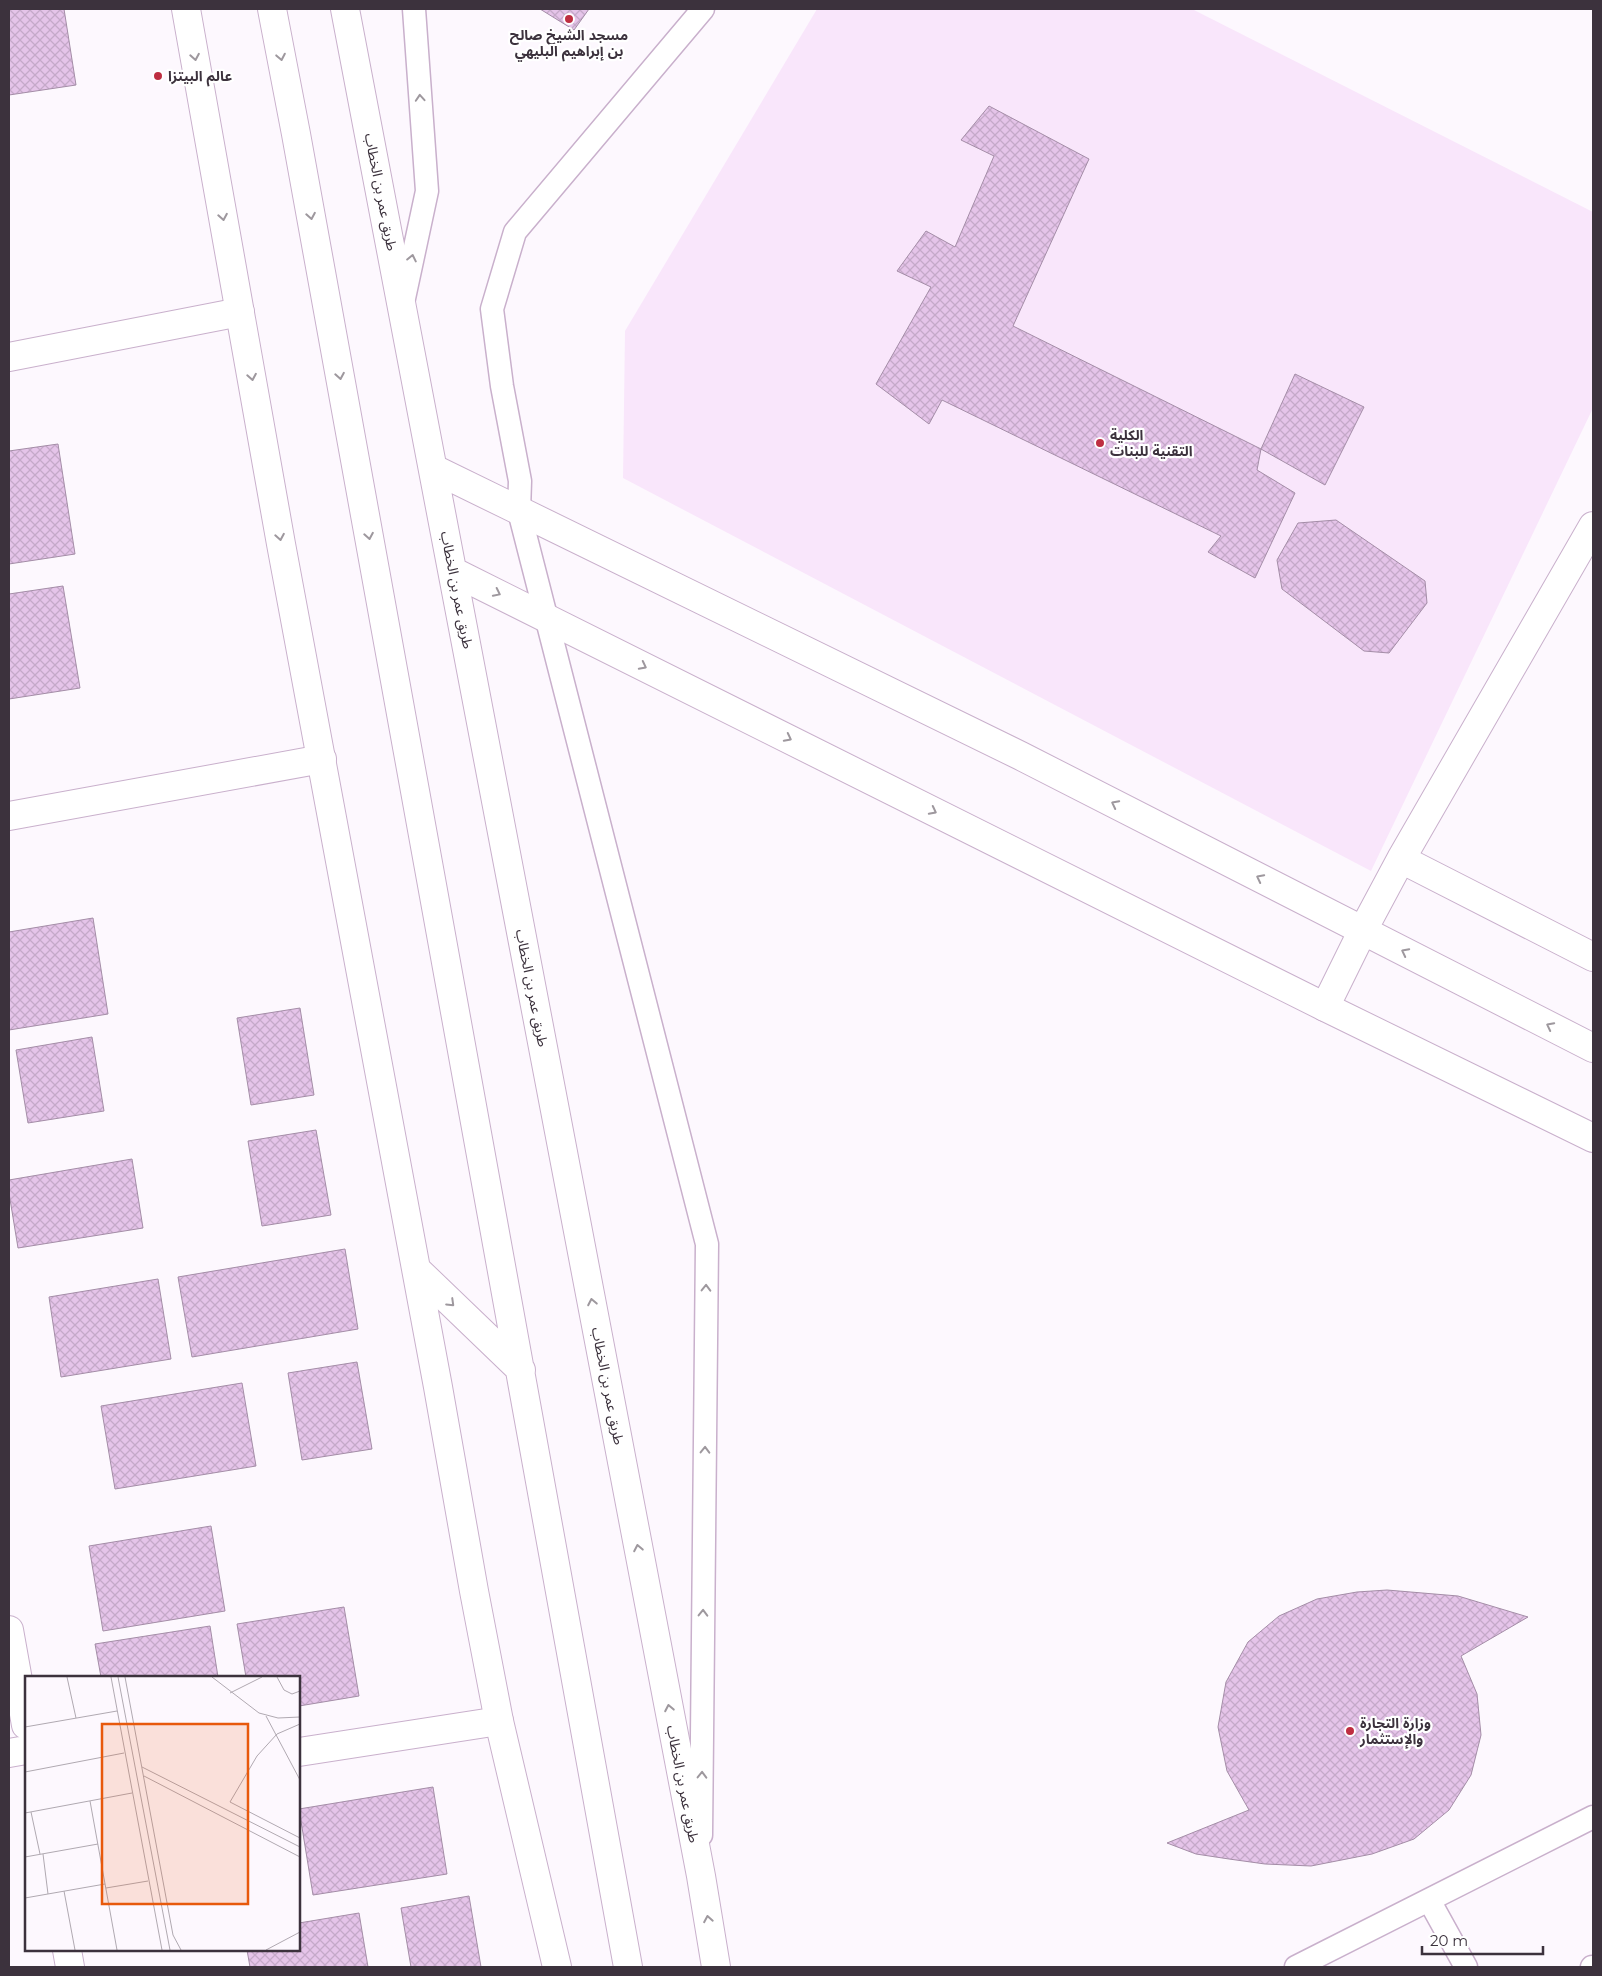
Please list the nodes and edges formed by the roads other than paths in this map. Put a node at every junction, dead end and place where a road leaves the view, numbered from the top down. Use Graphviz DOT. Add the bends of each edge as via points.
graph roads {
  1 [pos="186,9"];
  2 [pos="272,9"];
  3 [pos="345,9"];
  4 [pos="414,9"];
  5 [pos="703,9"];
  6 [pos="402,306"];
  7 [pos="240,312"];
  8 [pos="9,357"];
  9 [pos="434,469"];
  10 [pos="519,511"];
  11 [pos="1593,526"];
  12 [pos="454,572"];
  13 [pos="545,617"];
  14 [pos="322,759"];
  15 [pos="9,816"];
  16 [pos="1401,859"];
  17 [pos="1363,930"];
  18 [pos="1593,957"];
  19 [pos="1325,1007"];
  20 [pos="1593,1048"];
  21 [pos="1593,1138"];
  22 [pos="416,1269"];
  23 [pos="521,1370"];
  24 [pos="9,1630"];
  25 [pos="25,1719"];
  26 [pos="499,1721"];
  27 [pos="25,1750"];
  28 [pos="300,1752"];
  29 [pos="9,1753"];
  30 [pos="1593,1817"];
  31 [pos="701,1876"];
  32 [pos="1429,1900"];
  33 [pos="67,1951"];
  34 [pos="70,1967"];
  35 [pos="557,1967"];
  36 [pos="628,1967"];
  37 [pos="716,1967"];
  38 [pos="1296,1967"];
  39 [pos="1466,1967"];
  1 -- 7 [label="street, one-way"];
  2 -- 23 [label="street, one-way"];
  3 -- 6 [label="street, طريق عمر بن الخطاب"];
  6 -- 4 [label="lane, one-way" via="426,191"];
  5 -- 10 [label="lane" via="515,232 492,309 502,386 520,481"];
  6 -- 9 [label="street, طريق عمر بن الخطاب"];
  7 -- 8 [label="street"];
  7 -- 14 [label="street, one-way"];
  9 -- 10 [label="street"];
  9 -- 12 [label="street, طريق عمر بن الخطاب"];
  10 -- 13 [label="lane"];
  17 -- 10 [label="street, one-way" via="1020,756"];
  11 -- 16 [label="street"];
  12 -- 13 [label="street, one-way"];
  31 -- 12 [label="street, طريق عمر بن الخطاب, one-way"];
  13 -- 19 [label="street, one-way"];
  31 -- 13 [label="lane, one-way" via="707,1244"];
  14 -- 15 [label="street"];
  14 -- 22 [label="street"];
  16 -- 17 [label="street"];
  16 -- 18 [label="street"];
  17 -- 19 [label="street"];
  20 -- 17 [label="street, one-way"];
  19 -- 21 [label="street"];
  22 -- 23 [label="street, one-way"];
  22 -- 26 [label="street"];
  23 -- 36 [label="street"];
  24 -- 25 [label="street"];
  26 -- 28 [label="street"];
  26 -- 35 [label="street"];
  27 -- 29 [label="street"];
  30 -- 32 [label="lane"];
  37 -- 31 [label="street, طريق عمر بن الخطاب, one-way"];
  32 -- 38 [label="lane"];
  32 -- 39 [label="lane"];
  33 -- 34 [label="street"];
}
